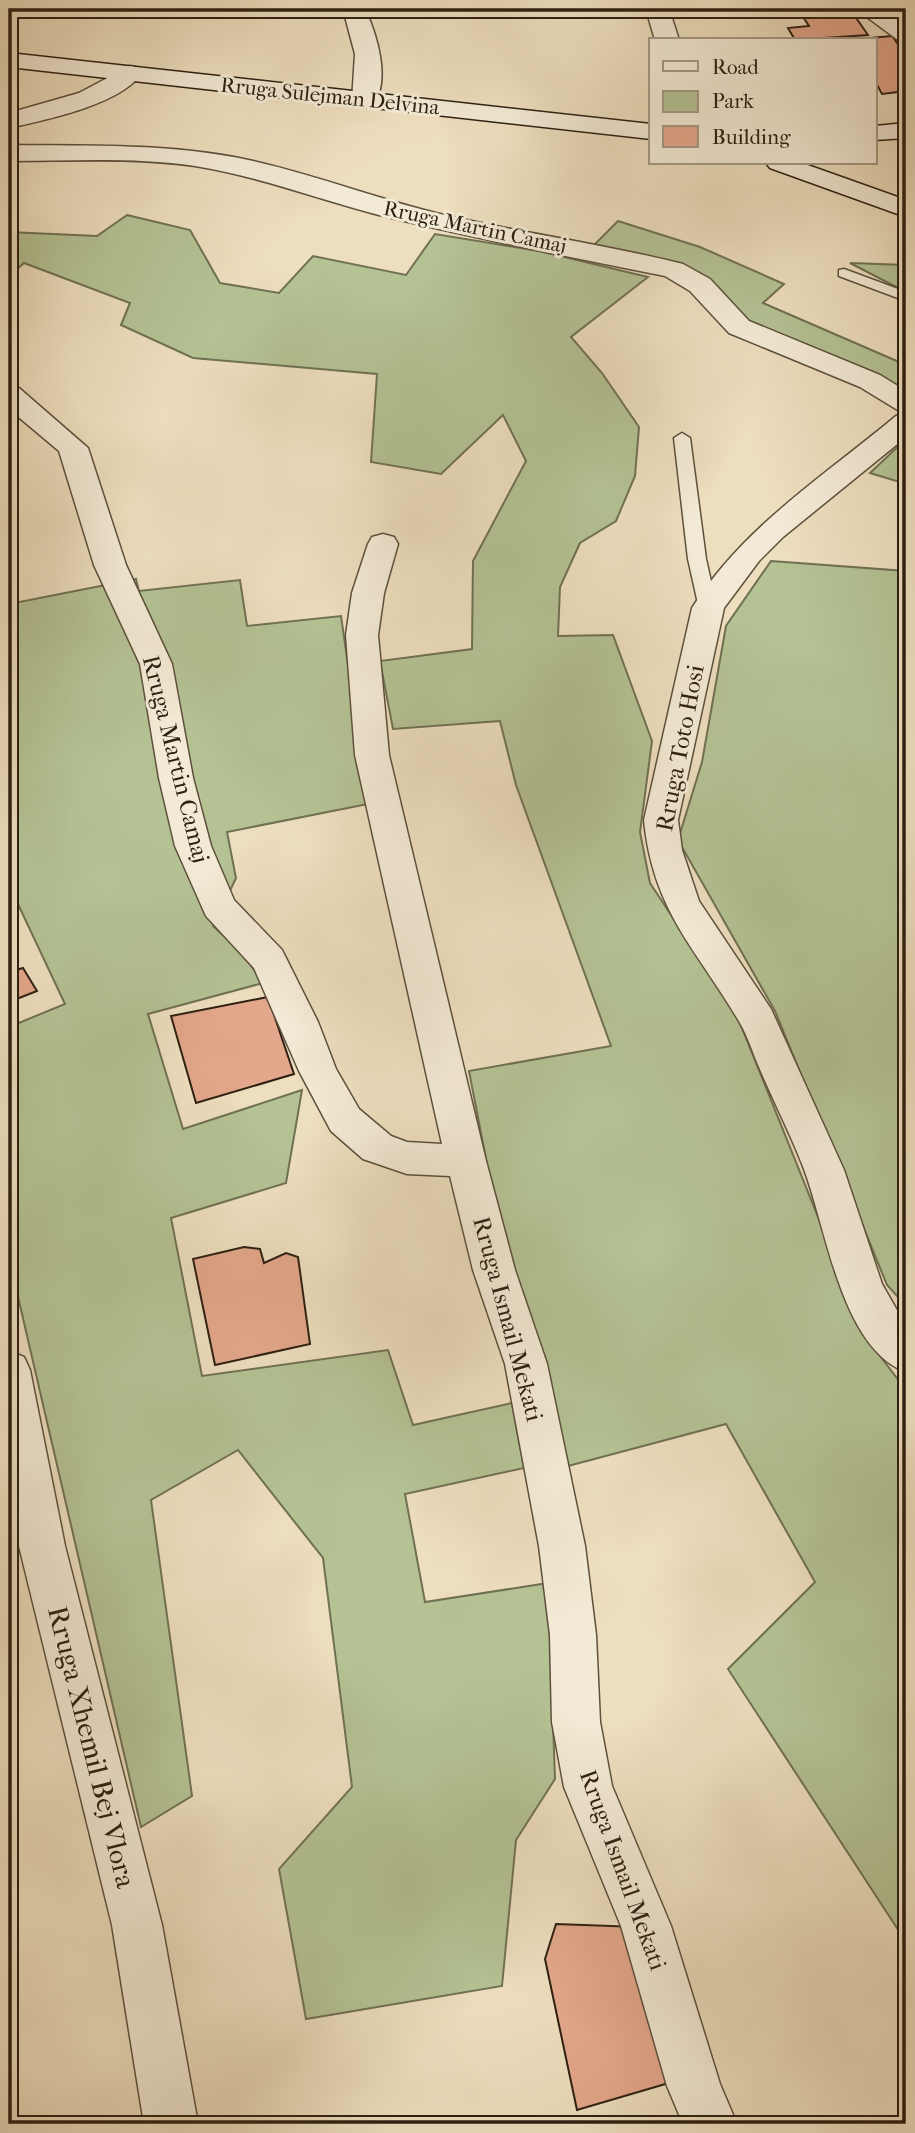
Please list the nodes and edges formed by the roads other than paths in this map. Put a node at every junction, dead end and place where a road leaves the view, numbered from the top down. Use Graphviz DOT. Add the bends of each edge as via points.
graph roads {
  1 [pos="354,9"];
  2 [pos="658,9"];
  3 [pos="867,9"];
  4 [pos="906,36"];
  5 [pos="666,38"];
  6 [pos="9,60"];
  7 [pos="130,73"];
  8 [pos="364,100"];
  9 [pos="9,121"];
  10 [pos="906,131"];
  11 [pos="649,132"];
  12 [pos="876,133"];
  13 [pos="9,153"];
  14 [pos="782,164"];
  15 [pos="844,164"];
  16 [pos="865,192"];
  17 [pos="906,209"];
  18 [pos="844,273"];
  19 [pos="906,297"];
  20 [pos="9,394"];
  21 [pos="906,402"];
  22 [pos="906,422"];
  23 [pos="682,438"];
  24 [pos="383,544"];
  25 [pos="708,608"];
  26 [pos="466,1161"];
  27 [pos="906,1353"];
  28 [pos="9,1370"];
  29 [pos="171,2124"];
  30 [pos="710,2124"];
  1 -- 8 [label="street" via="370,68"];
  2 -- 5 [label="street"];
  3 -- 4 [label="street"];
  6 -- 7 [label="street, Rruga Sulejman Delvina"];
  7 -- 8 [label="street, Rruga Sulejman Delvina"];
  7 -- 9 [label="street" via="89,99"];
  8 -- 11 [label="street, Rruga Sulejman Delvina"];
  10 -- 12 [label="street"];
  13 -- 21 [label="street, Rruga Martin Camaj" via="134,154 251,168 452,225 673,270 700,285 739,327 870,381"];
  14 -- 16 [label="street"];
  15 -- 16 [label="street" via="843,171"];
  16 -- 17 [label="street"];
  18 -- 19 [label="lane"];
  20 -- 26 [label="street, Rruga Martin Camaj" via="74,448 110,565 156,664 193,846 219,907 269,960 345,1120 377,1148 407,1158"];
  22 -- 25 [label="street, Rruga Toto Hosi" via="767,538 724,579"];
  23 -- 25 [label="lane"];
  24 -- 26 [label="street, Rruga Ismail Mekati" via="368,593 362,635 372,755"];
  25 -- 27 [label="street, Rruga Toto Hosi" via="661,820 663,852 674,890 698,936 754,1014 816,1150 869,1304 895,1345"];
  26 -- 30 [label="street, Rruga Ismail Mekati" via="494,1270 526,1364 562,1546 573,1635 576,1722 588,1787 646,1926 694,2086"];
  28 -- 29 [label="street, Rruga Xhemil Bej Vlora" via="43,1546 137,1925"];
}
